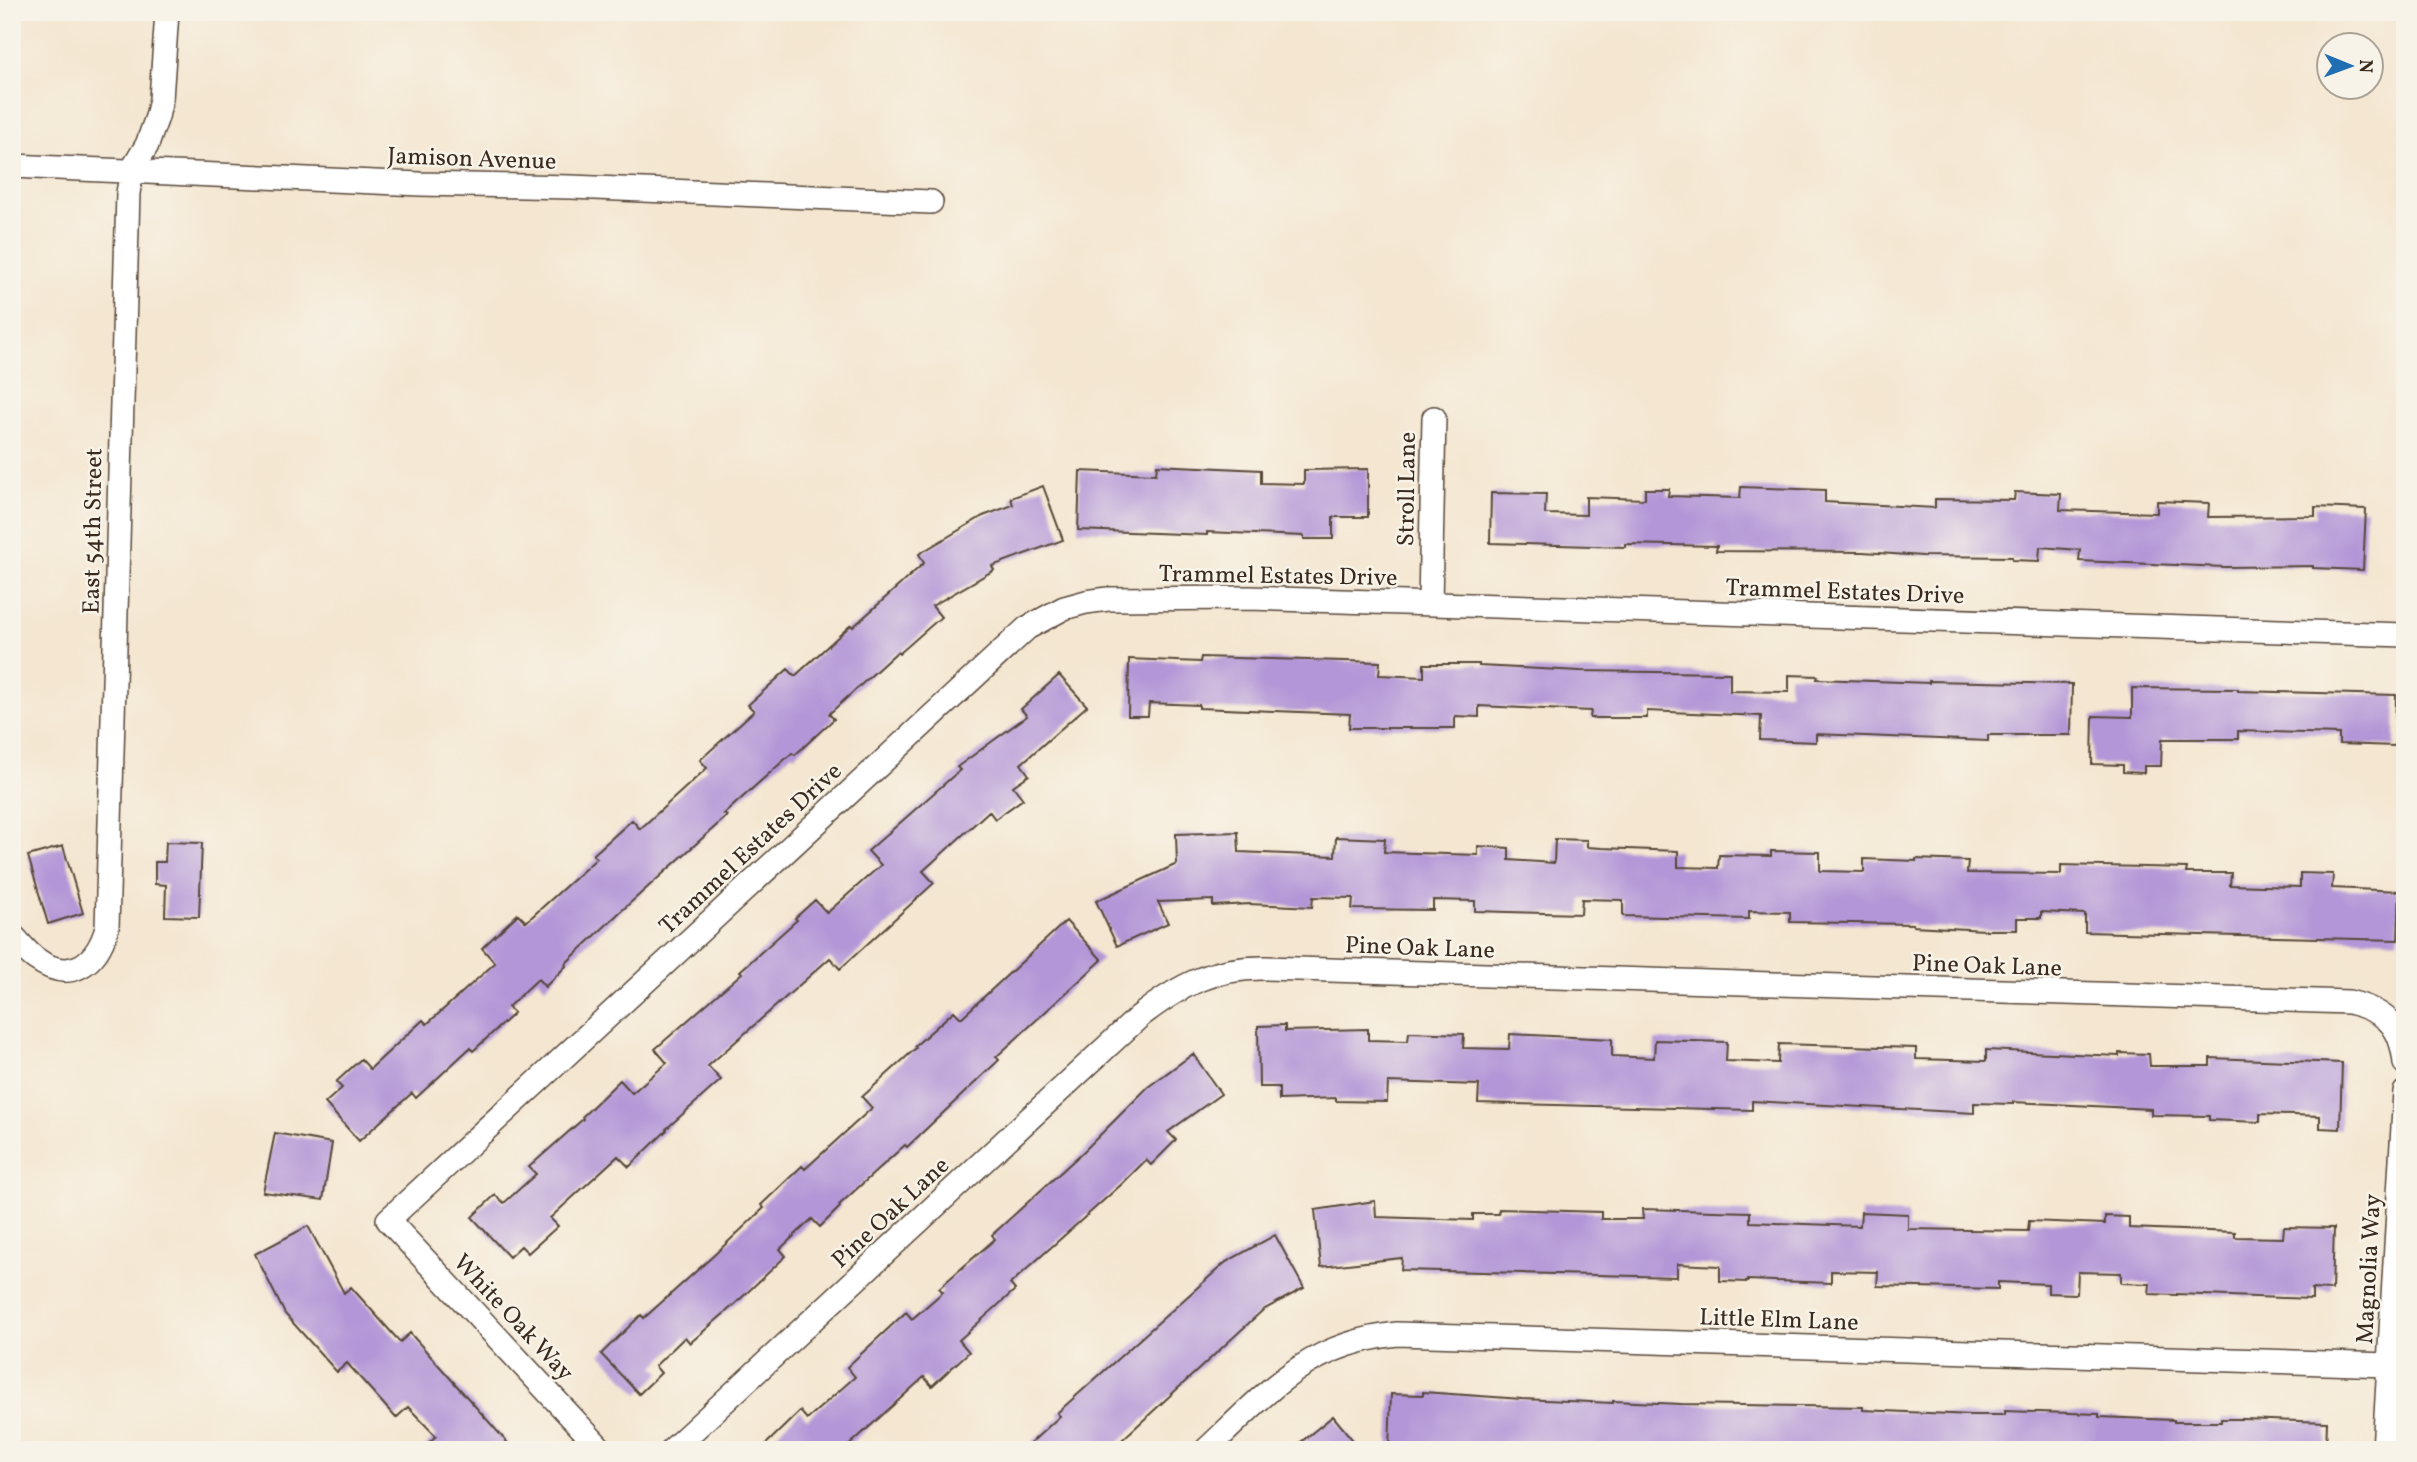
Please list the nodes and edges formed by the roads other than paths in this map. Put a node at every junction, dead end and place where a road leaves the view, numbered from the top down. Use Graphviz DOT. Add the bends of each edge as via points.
graph roads {
  1 [pos="167,12"];
  2 [pos="12,166"];
  3 [pos="132,170"];
  4 [pos="931,202"];
  5 [pos="1434,418"];
  6 [pos="1430,603"];
  7 [pos="2405,635"];
  8 [pos="12,935"];
  9 [pos="2405,1062"];
  10 [pos="2405,1092"];
  11 [pos="388,1220"];
  12 [pos="2389,1364"];
  13 [pos="602,1450"];
  14 [pos="672,1450"];
  15 [pos="1206,1450"];
  16 [pos="2384,1450"];
  1 -- 3 [label="street, East 54th Street" via="161,99 147,145"];
  2 -- 3 [label="street, Jamison Avenue"];
  3 -- 4 [label="street, Jamison Avenue"];
  3 -- 8 [label="street, East 54th Street" via="124,302 107,928 102,946 75,970 36,960"];
  5 -- 6 [label="street, Stroll Lane"];
  6 -- 7 [label="street, Trammel Estates Drive"];
  6 -- 11 [label="street, Trammel Estates Drive" via="1108,599 1064,608 1045,618 1017,637"];
  9 -- 14 [label="street, Pine Oak Lane" via="2392,1022 2349,1002 1266,968 1219,973 1191,982 1140,1016"];
  10 -- 12 [label="street, Magnolia Way"];
  11 -- 13 [label="street, White Oak Way"];
  12 -- 15 [label="street, Little Elm Lane" via="1397,1334 1347,1343 1318,1355 1297,1368"];
  12 -- 16 [label="street, Magnolia Way"];
}
